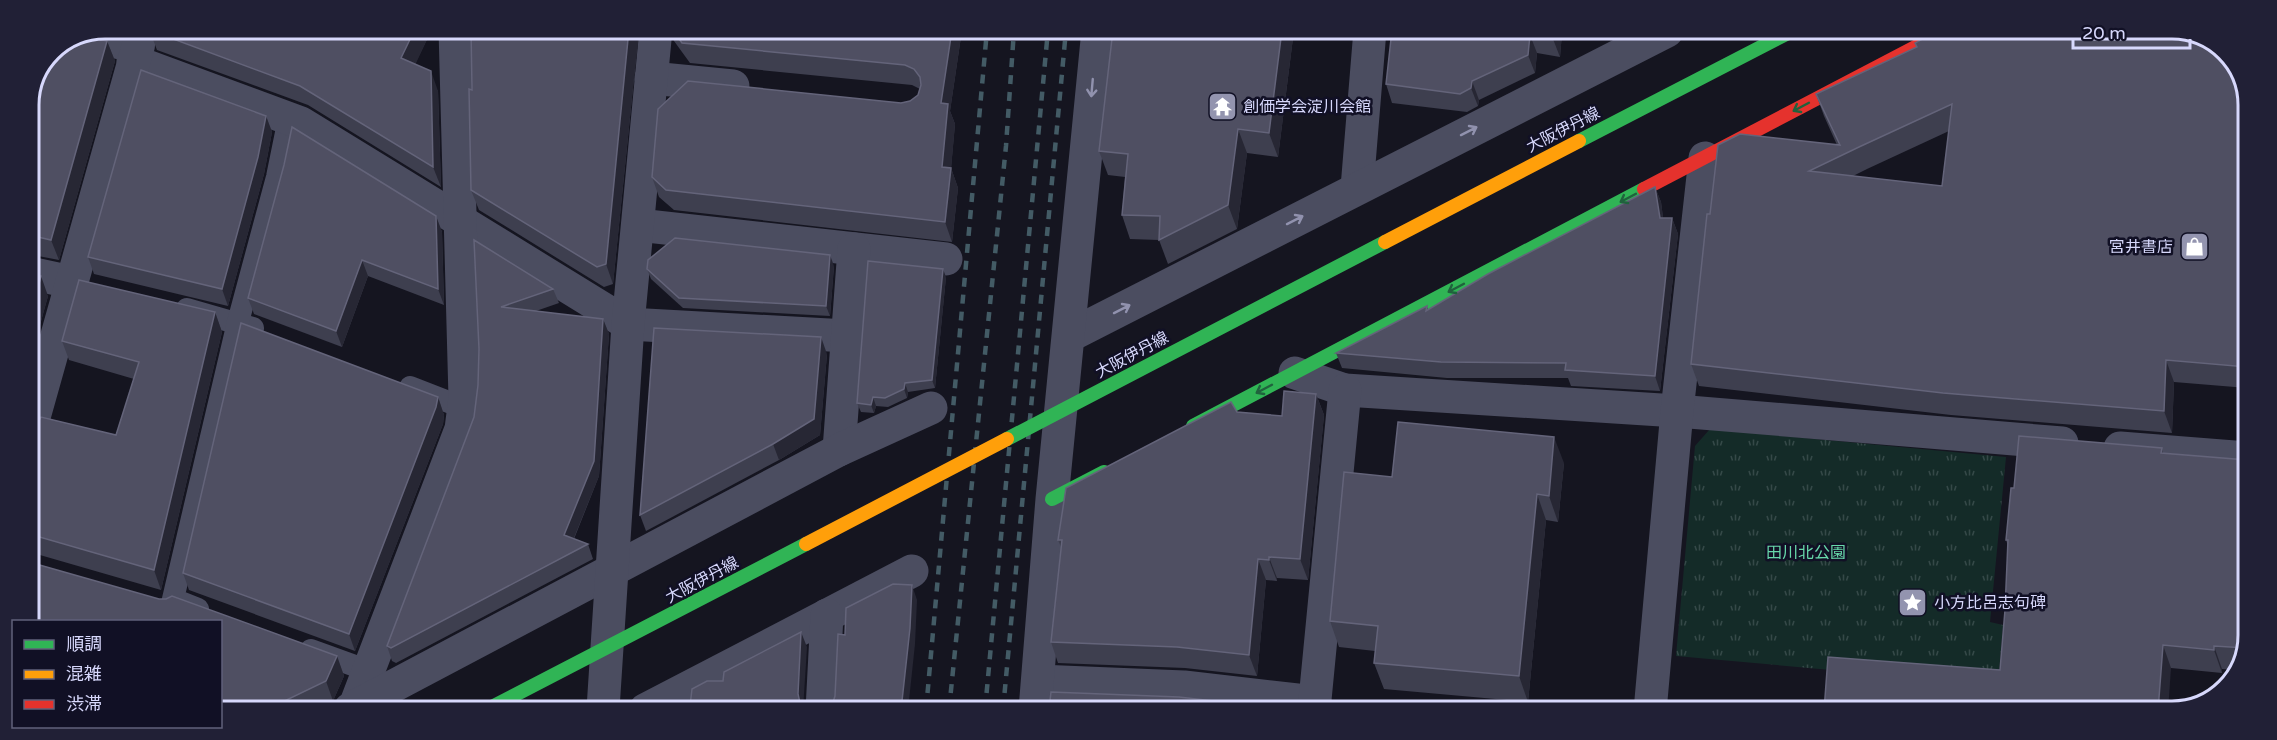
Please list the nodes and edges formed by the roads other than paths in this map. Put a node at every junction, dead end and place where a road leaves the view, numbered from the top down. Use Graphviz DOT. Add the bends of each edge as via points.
graph roads {
  1 [pos="103,39"];
  2 [pos="456,39"];
  3 [pos="655,39"];
  4 [pos="1097,39"];
  5 [pos="1370,39"];
  6 [pos="1651,39"];
  7 [pos="1777,39"];
  8 [pos="1931,39"];
  9 [pos="137,46"];
  10 [pos="651,78"];
  11 [pos="757,88"];
  12 [pos="289,118"];
  13 [pos="1705,158"];
  14 [pos="1358,188"];
  15 [pos="459,220"];
  16 [pos="638,225"];
  17 [pos="854,249"];
  18 [pos="946,260"];
  19 [pos="39,275"];
  20 [pos="82,284"];
  21 [pos="172,306"];
  22 [pos="238,322"];
  23 [pos="628,324"];
  24 [pos="271,334"];
  25 [pos="847,336"];
  26 [pos="1070,336"];
  27 [pos="1295,373"];
  28 [pos="388,379"];
  29 [pos="1345,390"];
  30 [pos="39,407"];
  31 [pos="464,408"];
  32 [pos="931,408"];
  33 [pos="1677,411"];
  34 [pos="1179,434"];
  35 [pos="839,450"];
  36 [pos="2238,457"];
  37 [pos="1115,466"];
  38 [pos="1052,500"];
  39 [pos="613,569"];
  40 [pos="912,571"];
  41 [pos="148,600"];
  42 [pos="176,601"];
  43 [pos="827,615"];
  44 [pos="220,617"];
  45 [pos="287,642"];
  46 [pos="369,671"];
  47 [pos="1036,695"];
  48 [pos="1183,699"];
  49 [pos="355,701"];
  50 [pos="365,701"];
  51 [pos="503,701"];
  52 [pos="604,701"];
  53 [pos="662,701"];
  54 [pos="822,701"];
  55 [pos="1220,701"];
  56 [pos="1314,701"];
  57 [pos="1651,701"];
  1 -- 9 [label="street"];
  2 -- 15 [label="street"];
  3 -- 10 [label="street"];
  4 -- 26 [label="street, one-way"];
  5 -- 14 [label="street"];
  14 -- 6 [label="street, one-way"];
  7 -- 51 [label="main road, 大阪伊丹線, bridge"];
  8 -- 13 [label="main road, one-way"];
  9 -- 12 [label="street"];
  9 -- 20 [label="street"];
  10 -- 11 [label="street"];
  10 -- 16 [label="street"];
  12 -- 15 [label="street"];
  12 -- 22 [label="lane" via="278,177"];
  13 -- 27 [label="main road, one-way"];
  13 -- 33 [label="street"];
  26 -- 14 [label="street, one-way"];
  15 -- 23 [label="street"];
  15 -- 31 [label="street"];
  16 -- 17 [label="street"];
  16 -- 23 [label="street"];
  17 -- 18 [label="street"];
  17 -- 25 [label="street"];
  19 -- 20 [label="street"];
  20 -- 30 [label="street"];
  21 -- 22 [label="lane"];
  22 -- 24 [label="lane"];
  22 -- 42 [label="lane" via="173,599"];
  23 -- 25 [label="street"];
  23 -- 39 [label="street"];
  25 -- 35 [label="street"];
  26 -- 38 [label="street"];
  27 -- 29 [label="street"];
  27 -- 34 [label="main road, one-way"];
  28 -- 31 [label="lane"];
  29 -- 33 [label="street"];
  29 -- 56 [label="street"];
  31 -- 46 [label="street" via="462,429"];
  32 -- 35 [label="street"];
  33 -- 36 [label="street"];
  33 -- 57 [label="street"];
  35 -- 39 [label="street"];
  37 -- 38 [label="main road"];
  38 -- 47 [label="street"];
  39 -- 50 [label="street"];
  39 -- 52 [label="street"];
  40 -- 43 [label="street"];
  41 -- 42 [label="lane" via="170,606"];
  42 -- 44 [label="lane"];
  43 -- 53 [label="street"];
  43 -- 54 [label="street"];
  45 -- 46 [label="lane"];
  46 -- 49 [label="street"];
  47 -- 48 [label="street"];
  48 -- 55 [label="street"];
}
